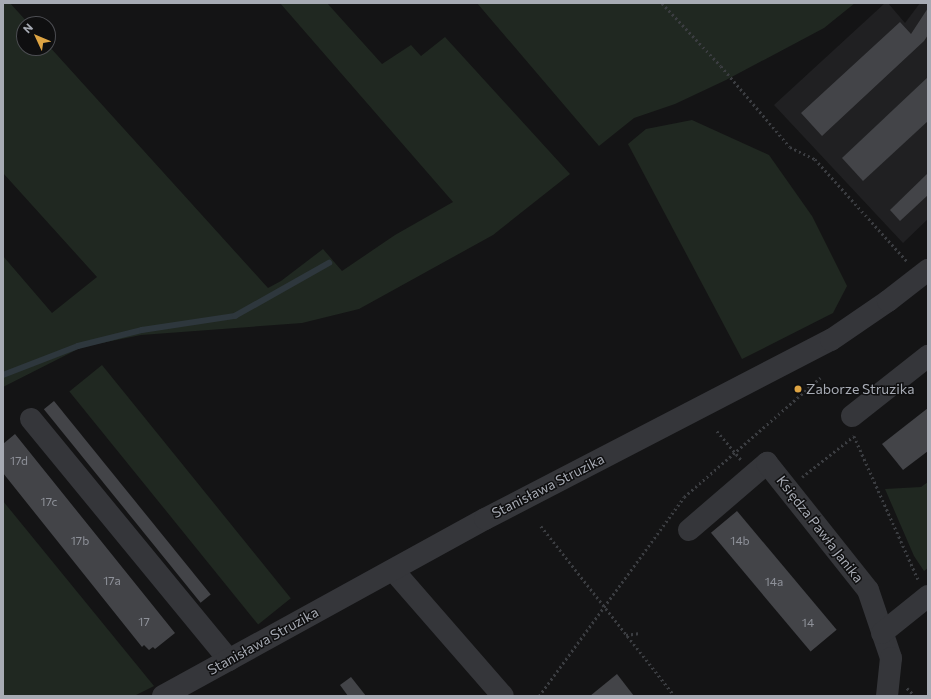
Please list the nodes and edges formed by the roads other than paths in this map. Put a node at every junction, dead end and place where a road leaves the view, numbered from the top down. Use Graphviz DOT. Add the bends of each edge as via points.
graph roads {
  1 [pos="924,273"];
  2 [pos="928,356"];
  3 [pos="852,416"];
  4 [pos="31,419"];
  5 [pos="689,530"];
  6 [pos="393,570"];
  7 [pos="927,596"];
  8 [pos="882,633"];
  9 [pos="229,660"];
  10 [pos="163,696"];
  11 [pos="503,696"];
  12 [pos="887,696"];
  1 -- 6 [label="street, Stanisława Struzika" via="831,340 492,515"];
  2 -- 3 [label="street"];
  4 -- 9 [label="street"];
  5 -- 8 [label="street, Księdza Pawła Janika" via="767,463 868,590"];
  6 -- 9 [label="street, Stanisława Struzika"];
  6 -- 11 [label="street"];
  7 -- 8 [label="street"];
  8 -- 12 [label="street, Księdza Pawła Janika" via="890,658"];
  9 -- 10 [label="street, Stanisława Struzika"];
}
